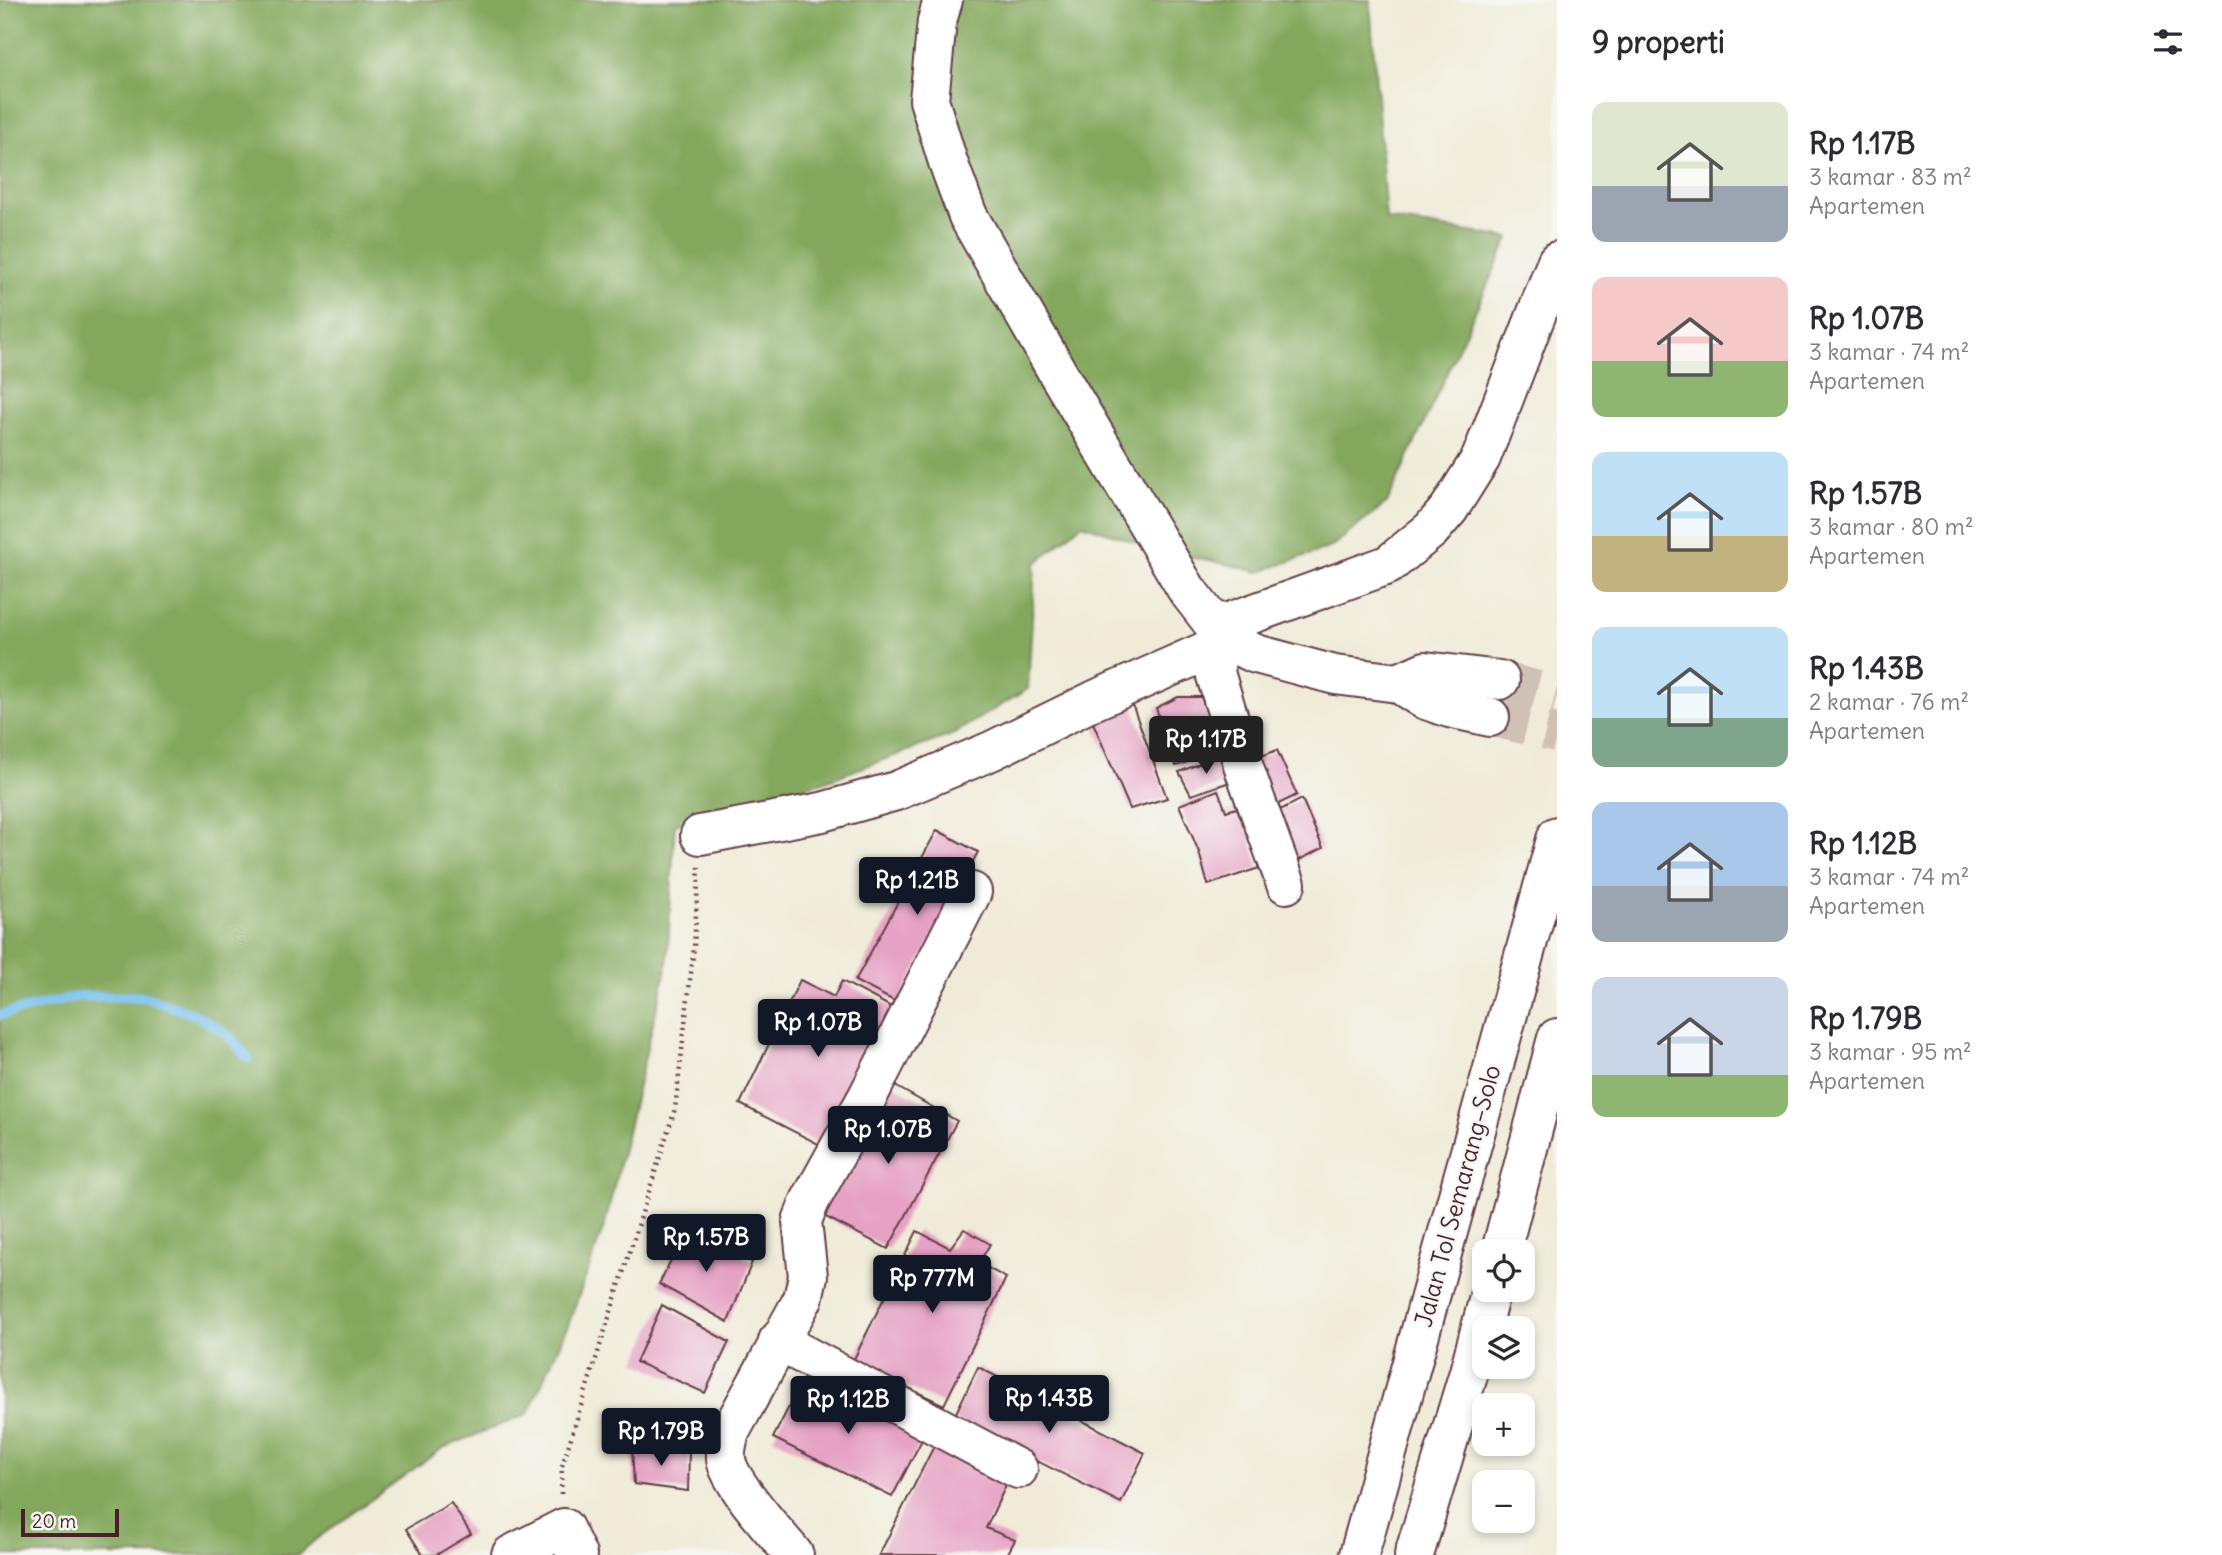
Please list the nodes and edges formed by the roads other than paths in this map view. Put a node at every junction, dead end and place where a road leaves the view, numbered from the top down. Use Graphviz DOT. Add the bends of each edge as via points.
graph roads {
  1 [pos="943,0"];
  2 [pos="1557,261"];
  3 [pos="1220,636"];
  4 [pos="1500,680"];
  5 [pos="1398,683"];
  6 [pos="1490,717"];
  7 [pos="700,835"];
  8 [pos="1557,836"];
  9 [pos="1286,884"];
  10 [pos="972,892"];
  11 [pos="1557,1038"];
  12 [pos="1504,1239"];
  13 [pos="1488,1302"];
  14 [pos="778,1341"];
  15 [pos="1018,1469"];
  16 [pos="571,1542"];
  17 [pos="511,1555"];
  18 [pos="794,1555"];
  19 [pos="1359,1555"];
  20 [pos="1414,1555"];
  1 -- 3 [label="main road" via="929,100 968,216 1187,590"];
  2 -- 3 [label="main road" via="1481,458 1431,530 1388,565"];
  3 -- 5 [label="main road" via="1256,654 1335,675"];
  3 -- 7 [label="main road" via="991,751 896,791 822,812"];
  3 -- 9 [label="main road" via="1216,676"];
  4 -- 5 [label="main road" via="1425,671"];
  5 -- 6 [label="main road" via="1423,699"];
  8 -- 19 [label="main road, Jalan Tol Semarang–Solo"];
  10 -- 14 [label="main road" via="810,1201 802,1221 808,1276 803,1299"];
  11 -- 12 [label="main road"];
  13 -- 20 [label="main road"];
  14 -- 15 [label="main road"];
  14 -- 18 [label="main road" via="730,1432 726,1462"];
  16 -- 17 [label="main road"];
}
